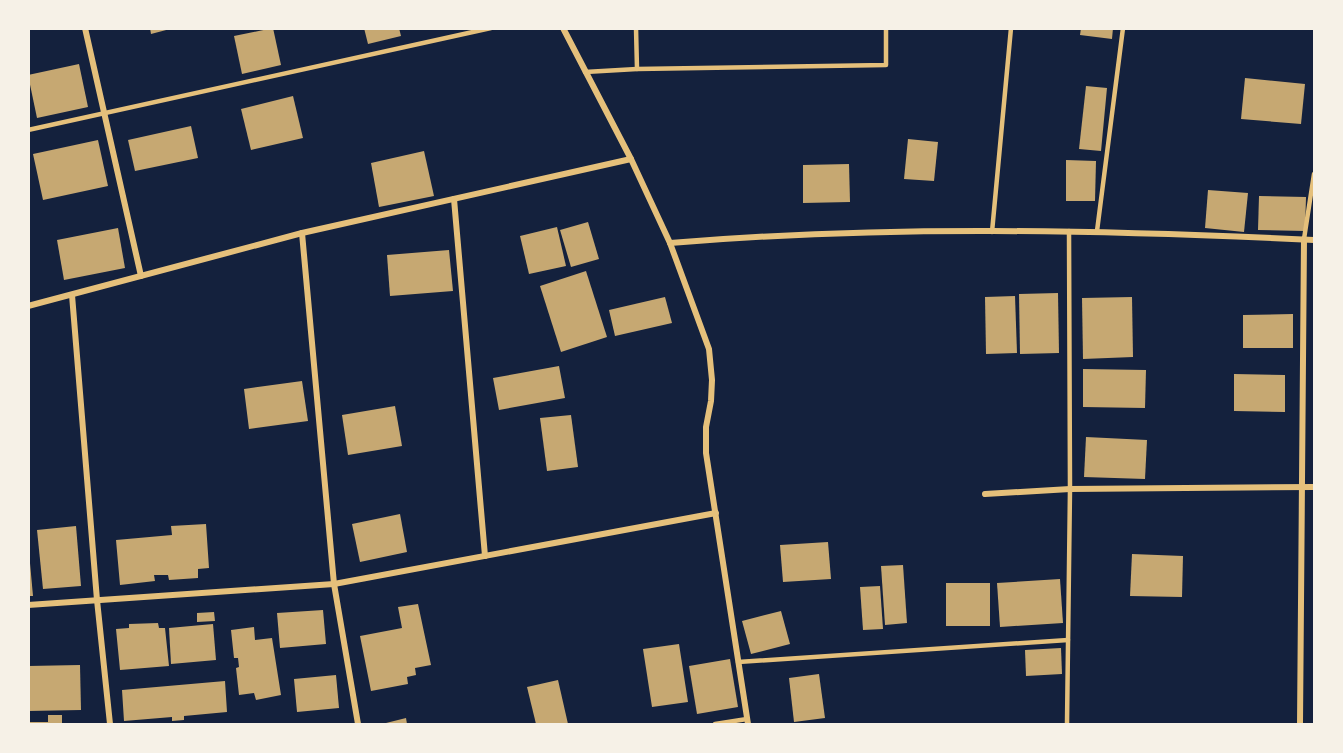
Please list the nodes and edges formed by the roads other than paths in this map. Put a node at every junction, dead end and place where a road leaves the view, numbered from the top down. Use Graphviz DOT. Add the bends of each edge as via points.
graph roads {
  1 [pos="86,28"];
  2 [pos="491,28"];
  3 [pos="563,28"];
  4 [pos="636,28"];
  5 [pos="886,28"];
  6 [pos="1011,28"];
  7 [pos="1123,28"];
  8 [pos="637,69"];
  9 [pos="585,72"];
  10 [pos="105,114"];
  11 [pos="28,130"];
  12 [pos="631,159"];
  13 [pos="1314,174"];
  14 [pos="454,199"];
  15 [pos="1069,231"];
  16 [pos="1097,231"];
  17 [pos="992,232"];
  18 [pos="302,233"];
  19 [pos="1304,239"];
  20 [pos="1314,240"];
  21 [pos="670,243"];
  22 [pos="141,276"];
  23 [pos="72,295"];
  24 [pos="28,306"];
  25 [pos="1302,487"];
  26 [pos="1314,487"];
  27 [pos="1070,489"];
  28 [pos="985,494"];
  29 [pos="716,513"];
  30 [pos="485,556"];
  31 [pos="334,584"];
  32 [pos="97,600"];
  33 [pos="28,605"];
  34 [pos="1068,640"];
  35 [pos="738,662"];
  36 [pos="747,722"];
  37 [pos="110,724"];
  38 [pos="358,724"];
  39 [pos="715,724"];
  40 [pos="1067,724"];
  41 [pos="1300,724"];
  1 -- 10 [label="street"];
  2 -- 10 [label="lane"];
  3 -- 9 [label="street"];
  4 -- 8 [label="lane"];
  5 -- 8 [label="lane" via="886,65"];
  6 -- 17 [label="lane"];
  7 -- 16 [label="lane"];
  8 -- 9 [label="lane"];
  9 -- 12 [label="street"];
  10 -- 11 [label="lane"];
  10 -- 22 [label="street"];
  12 -- 14 [label="street"];
  12 -- 21 [label="street"];
  13 -- 19 [label="lane"];
  14 -- 18 [label="street"];
  14 -- 30 [label="street"];
  15 -- 16 [label="street"];
  15 -- 17 [label="street"];
  15 -- 27 [label="lane"];
  16 -- 19 [label="street"];
  17 -- 21 [label="street" via="764,235"];
  18 -- 22 [label="street"];
  18 -- 31 [label="street"];
  19 -- 20 [label="street"];
  19 -- 25 [label="street"];
  21 -- 29 [label="street" via="710,348 712,380 706,453"];
  22 -- 23 [label="street"];
  23 -- 24 [label="street"];
  23 -- 32 [label="street"];
  25 -- 26 [label="street"];
  25 -- 27 [label="street"];
  25 -- 41 [label="street"];
  27 -- 28 [label="street"];
  27 -- 34 [label="lane"];
  29 -- 30 [label="street"];
  29 -- 35 [label="street"];
  30 -- 31 [label="street"];
  31 -- 32 [label="street"];
  31 -- 38 [label="street"];
  32 -- 33 [label="street"];
  32 -- 37 [label="street"];
  34 -- 35 [label="lane"];
  34 -- 40 [label="lane"];
  35 -- 36 [label="street"];
  36 -- 39 [label="lane"];
}
